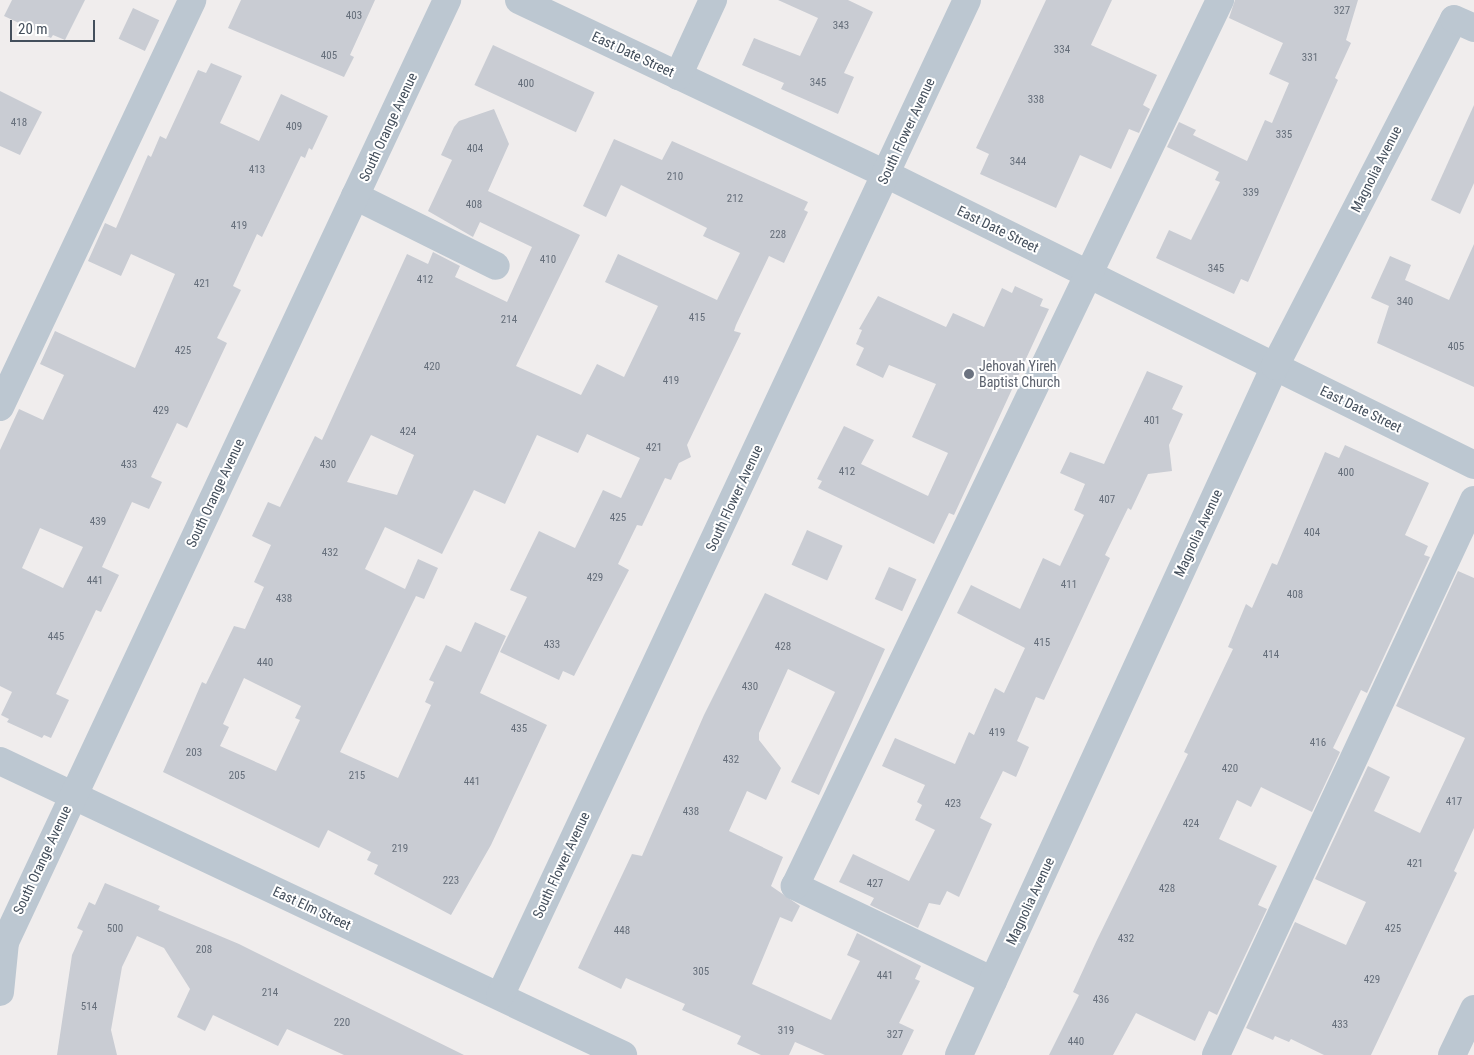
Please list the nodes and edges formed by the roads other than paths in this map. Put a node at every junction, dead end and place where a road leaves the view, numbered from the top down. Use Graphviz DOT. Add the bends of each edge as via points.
graph roads {
  1 [pos="192,0"];
  2 [pos="447,0"];
  3 [pos="519,0"];
  4 [pos="713,0"];
  5 [pos="967,0"];
  6 [pos="1220,0"];
  7 [pos="1464,23"];
  8 [pos="678,76"];
  9 [pos="886,174"];
  10 [pos="355,196"];
  11 [pos="496,266"];
  12 [pos="1086,272"];
  13 [pos="1275,366"];
  14 [pos="0,407"];
  15 [pos="1474,464"];
  16 [pos="1474,500"];
  17 [pos="0,761"];
  18 [pos="72,795"];
  19 [pos="993,981"];
  20 [pos="0,992"];
  21 [pos="500,996"];
  22 [pos="1474,1009"];
  23 [pos="623,1055"];
  24 [pos="959,1055"];
  25 [pos="1216,1055"];
  26 [pos="1452,1055"];
  1 -- 14 [label="street"];
  2 -- 10 [label="street, South Orange Avenue"];
  3 -- 8 [label="street, East Date Street"];
  4 -- 8 [label="street"];
  5 -- 9 [label="street, South Flower Avenue"];
  6 -- 12 [label="street"];
  7 -- 13 [label="street, Magnolia Avenue"];
  8 -- 9 [label="street, East Date Street"];
  9 -- 12 [label="street, East Date Street"];
  9 -- 21 [label="street, South Flower Avenue"];
  10 -- 11 [label="street"];
  10 -- 18 [label="street, South Orange Avenue"];
  12 -- 13 [label="street, East Date Street"];
  12 -- 19 [label="street" via="795,886"];
  13 -- 15 [label="street, East Date Street"];
  13 -- 19 [label="street, Magnolia Avenue"];
  16 -- 25 [label="street"];
  17 -- 18 [label="street, East Elm Street"];
  18 -- 20 [label="street, South Orange Avenue" via="5,942"];
  18 -- 21 [label="street, East Elm Street"];
  19 -- 24 [label="street, Magnolia Avenue"];
  21 -- 23 [label="street, East Elm Street"];
  22 -- 26 [label="street"];
}
